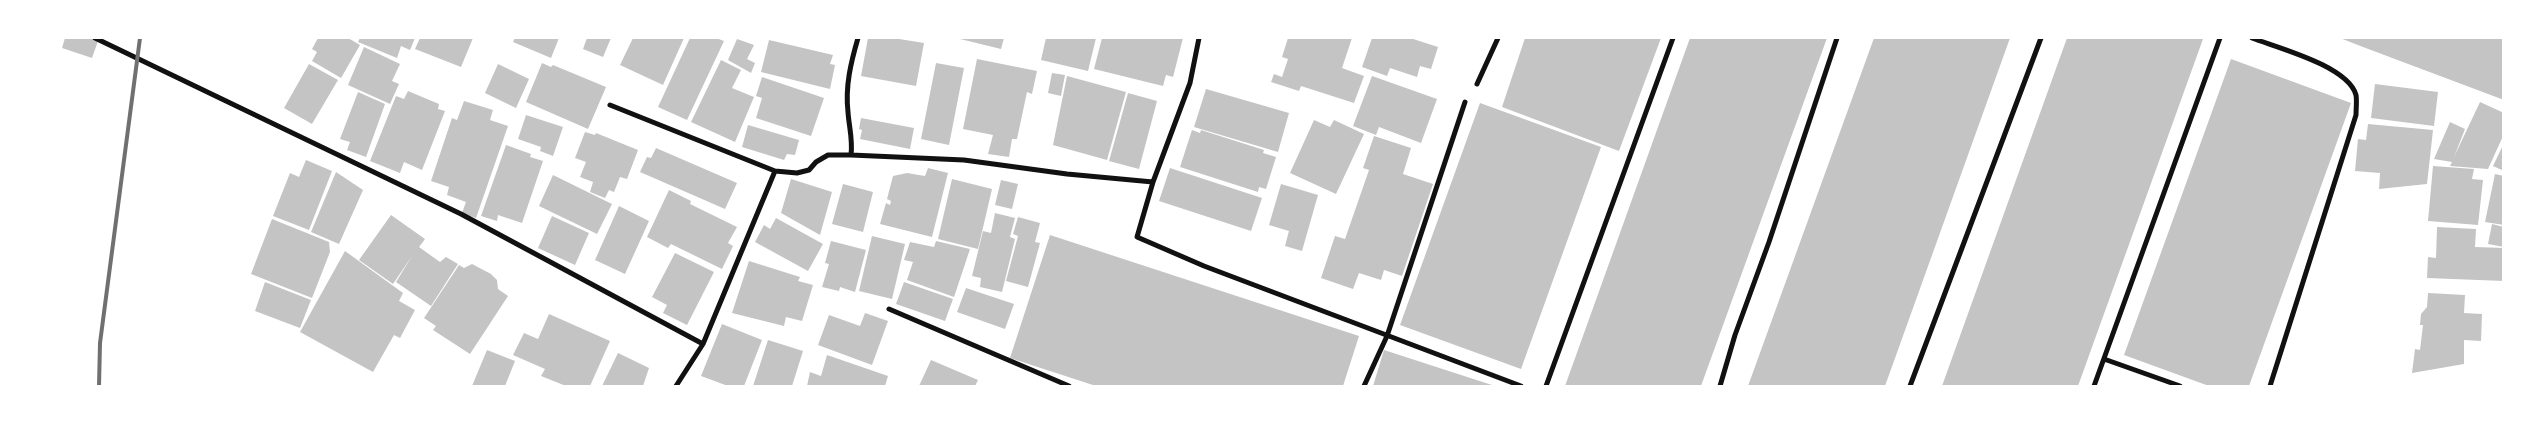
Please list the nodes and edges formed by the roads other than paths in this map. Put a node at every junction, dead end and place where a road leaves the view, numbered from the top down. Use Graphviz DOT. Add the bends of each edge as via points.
graph roads {
  1 [pos="95,38"];
  2 [pos="858,38"];
  3 [pos="1199,38"];
  4 [pos="1498,38"];
  5 [pos="1673,38"];
  6 [pos="1837,38"];
  7 [pos="2041,38"];
  8 [pos="2220,38"];
  9 [pos="2252,38"];
  10 [pos="1477,84"];
  11 [pos="1465,102"];
  12 [pos="610,105"];
  13 [pos="851,155"];
  14 [pos="775,171"];
  15 [pos="1153,182"];
  16 [pos="889,309"];
  17 [pos="1387,336"];
  18 [pos="703,344"];
  19 [pos="2104,359"];
  20 [pos="676,386"];
  21 [pos="1069,386"];
  22 [pos="1364,386"];
  23 [pos="1521,386"];
  24 [pos="1546,386"];
  25 [pos="1720,386"];
  26 [pos="1910,386"];
  27 [pos="2094,386"];
  28 [pos="2180,386"];
  29 [pos="2270,386"];
  1 -- 18 [label="street" via="460,214"];
  2 -- 13 [label="street" via="848,77 847,111 853,140"];
  3 -- 15 [label="street" via="1190,83"];
  4 -- 10 [label="street"];
  5 -- 24 [label="street"];
  6 -- 25 [label="street"];
  7 -- 26 [label="street"];
  8 -- 19 [label="street"];
  9 -- 29 [label="street" via="2329,68 2344,77 2356,95 2356,115"];
  11 -- 17 [label="street"];
  12 -- 14 [label="street"];
  13 -- 14 [label="street" via="828,155 809,170 797,173"];
  13 -- 15 [label="street" via="964,160"];
  14 -- 18 [label="street"];
  15 -- 17 [label="street" via="1137,237"];
  16 -- 21 [label="street"];
  17 -- 22 [label="street"];
  17 -- 23 [label="street"];
  18 -- 20 [label="street"];
  19 -- 27 [label="street"];
  19 -- 28 [label="street"];
}
